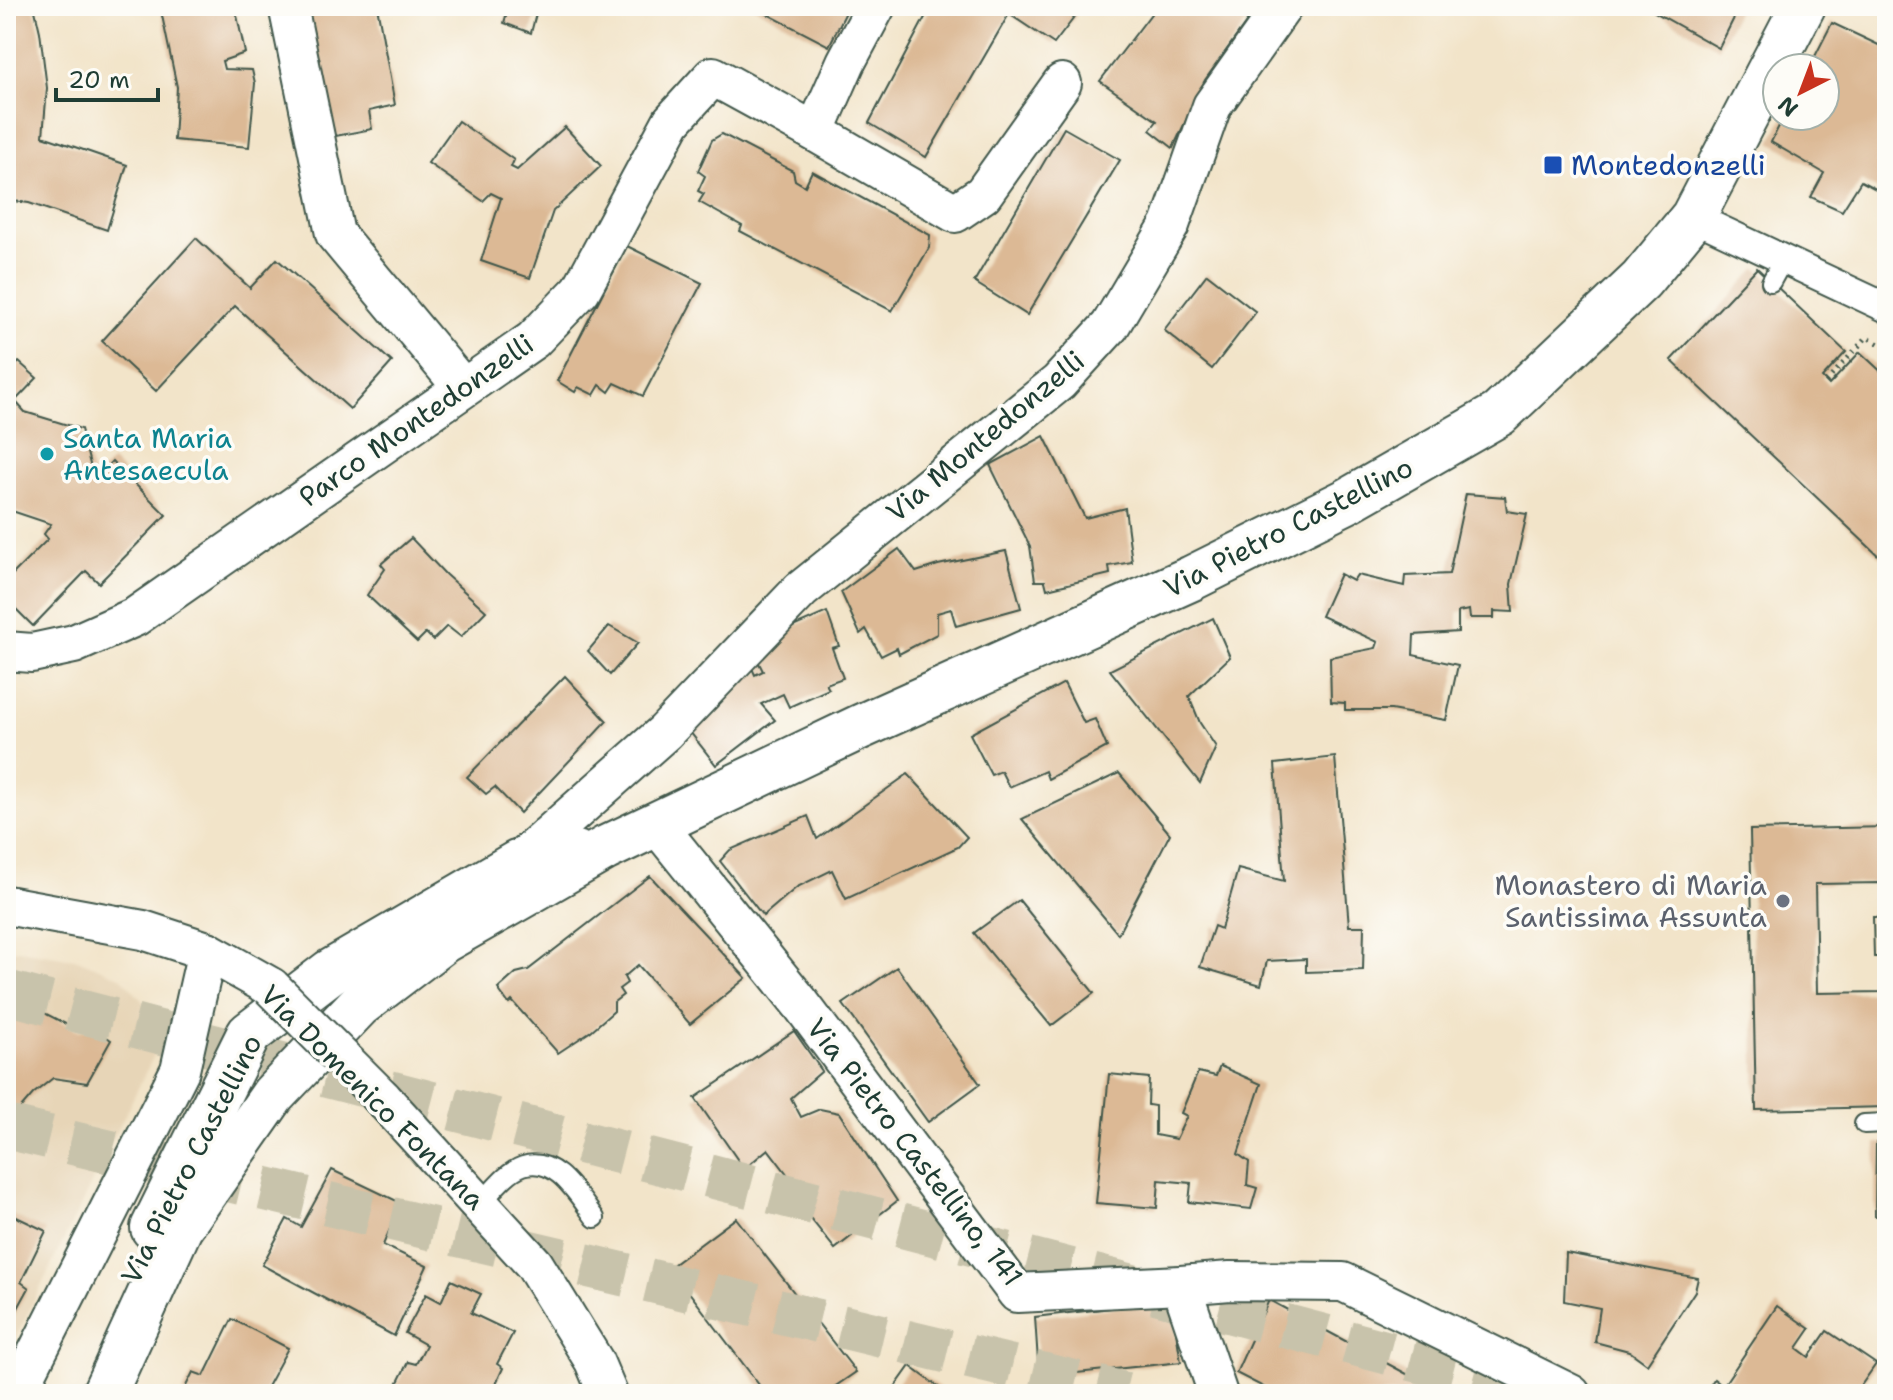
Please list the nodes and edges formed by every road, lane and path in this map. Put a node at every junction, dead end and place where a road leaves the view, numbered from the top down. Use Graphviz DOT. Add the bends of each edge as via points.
graph roads {
  1 [pos="288,6"];
  2 [pos="876,6"];
  3 [pos="1283,6"];
  4 [pos="1803,6"];
  5 [pos="1062,83"];
  6 [pos="815,132"];
  7 [pos="1693,217"];
  8 [pos="1771,282"];
  9 [pos="1887,308"];
  10 [pos="1887,349"];
  11 [pos="1826,382"];
  12 [pos="463,388"];
  13 [pos="6,651"];
  14 [pos="665,732"];
  15 [pos="657,825"];
  16 [pos="606,848"];
  17 [pos="517,863"];
  18 [pos="6,905"];
  19 [pos="207,951"];
  20 [pos="1887,1123"];
  21 [pos="1864,1124"];
  22 [pos="480,1204"];
  23 [pos="595,1218"];
  24 [pos="1181,1285"];
  25 [pos="16,1394"];
  26 [pos="71,1394"];
  27 [pos="104,1394"];
  28 [pos="608,1394"];
  29 [pos="1218,1394"];
  30 [pos="1571,1394"];
  1 -- 12 [label="street" via="335,234"];
  2 -- 6 [label="street"];
  3 -- 14 [label="street, Via Montedonzelli" via="1212,106 1170,225 1110,326 1059,382 801,590"];
  4 -- 7 [label="street, Via Pietro Castellino"];
  5 -- 6 [label="street" via="983,194 955,213"];
  6 -- 12 [label="street, Parco Montedonzelli" via="713,76 672,121 581,290 533,340"];
  7 -- 8 [label="lane" via="1782,262"];
  7 -- 9 [label="street"];
  7 -- 15 [label="street, Via Pietro Castellino" via="1641,280 1499,414 1347,501 1192,578"];
  10 -- 11 [label="path" via="1867,337"];
  12 -- 13 [label="street, Parco Montedonzelli" via="135,617 74,644 32,653"];
  14 -- 17 [label="street, Via Pietro Castellino"];
  15 -- 16 [label="street, Via Pietro Castellino"];
  15 -- 24 [label="street, Via Pietro Castellino, 141" via="801,1004 1017,1293"];
  16 -- 17 [label="street, Via Pietro Castellino"];
  16 -- 27 [label="street, Via Pietro Castellino" via="443,941 359,1005 273,1095 180,1228"];
  17 -- 26 [label="street, Via Pietro Castellino" via="330,972 249,1034"];
  18 -- 19 [label="street, Via Domenico Fontana" via="143,930"];
  19 -- 22 [label="street, Via Domenico Fontana, bridge" via="271,987"];
  19 -- 25 [label="street" via="180,1070"];
  20 -- 21 [label="lane"];
  22 -- 23 [label="lane" via="523,1166 545,1165 565,1179"];
  22 -- 28 [label="street, Via Domenico Fontana" via="534,1264 594,1361"];
  24 -- 29 [label="street"];
  24 -- 30 [label="street, Via Pietro Castellino, 141" via="1343,1282"];
}
